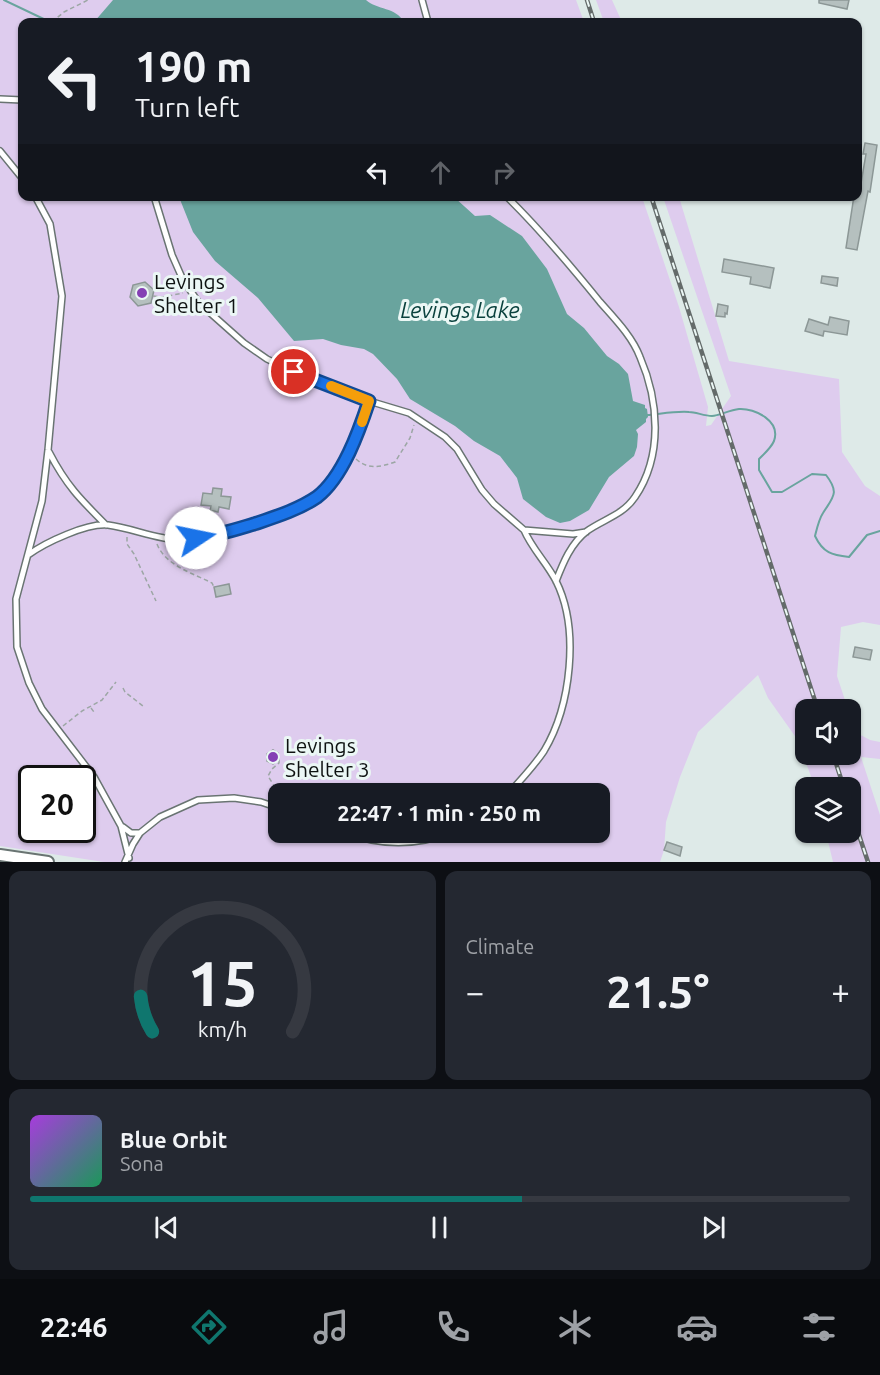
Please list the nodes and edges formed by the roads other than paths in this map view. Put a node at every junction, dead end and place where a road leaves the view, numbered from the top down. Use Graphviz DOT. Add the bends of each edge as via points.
graph roads {
  1 [pos="422,0"];
  2 [pos="427,18"];
  3 [pos="0,99"];
  4 [pos="18,100"];
  5 [pos="0,151"];
  6 [pos="18,173"];
  7 [pos="38,201"];
  8 [pos="156,201"];
  9 [pos="511,201"];
  10 [pos="369,401"];
  11 [pos="48,450"];
  12 [pos="106,525"];
  13 [pos="524,530"];
  14 [pos="586,532"];
  15 [pos="27,555"];
  16 [pos="556,581"];
  17 [pos="518,783"];
  18 [pos="268,804"];
  19 [pos="122,826"];
  20 [pos="140,833"];
  21 [pos="3,857"];
  22 [pos="127,860"];
  23 [pos="48,862"];
  1 -- 2 [label="lane"];
  3 -- 4 [label="lane"];
  5 -- 6 [label="lane"];
  7 -- 11 [label="lane" via="50,224 62,296"];
  8 -- 10 [label="lane" via="183,280 221,324 267,359"];
  9 -- 14 [label="lane" via="566,259 622,328 640,355 653,401 655,425 649,468 642,485 622,512"];
  10 -- 12 [label="lane" via="347,456 332,481 317,496 285,514 211,537 181,540"];
  10 -- 13 [label="lane" via="389,405 445,437 482,490"];
  11 -- 12 [label="lane" via="63,479"];
  11 -- 15 [label="lane" via="42,501"];
  12 -- 15 [label="lane" via="72,532"];
  13 -- 14 [label="lane"];
  13 -- 16 [label="lane"];
  14 -- 16 [label="lane" via="568,553"];
  15 -- 19 [label="lane" via="16,599 17,647 29,683 47,716 94,777"];
  16 -- 17 [label="lane" via="569,630 570,652 561,708 544,750"];
  18 -- 20 [label="lane" via="234,798 198,800 160,818"];
  19 -- 20 [label="lane" via="131,833"];
  19 -- 22 [label="lane"];
  20 -- 22 [label="lane"];
  21 -- 23 [label="street"];
}
